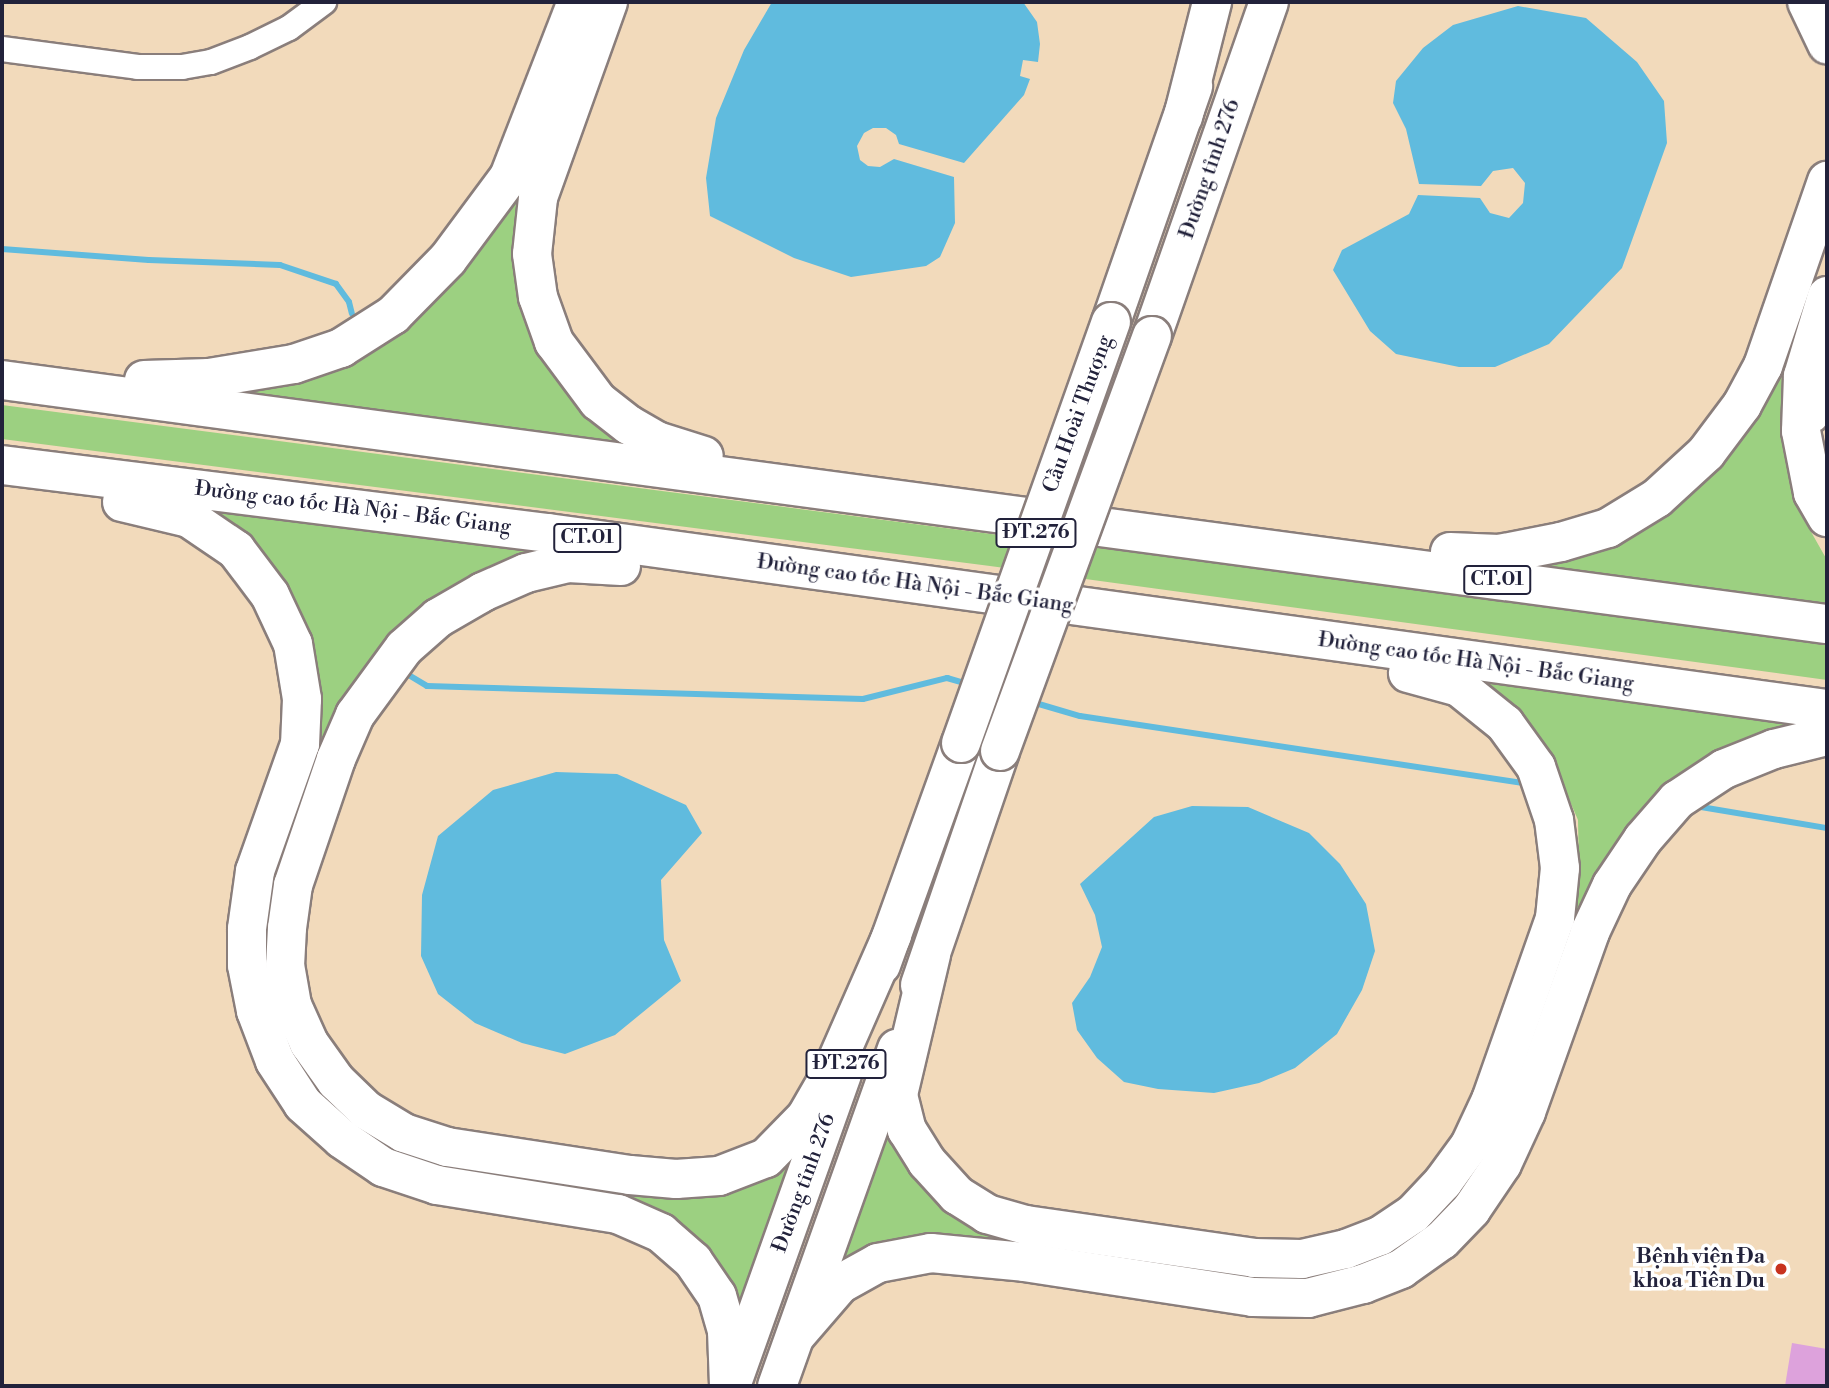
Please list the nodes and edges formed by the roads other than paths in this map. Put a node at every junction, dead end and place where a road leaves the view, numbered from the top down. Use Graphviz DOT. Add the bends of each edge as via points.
graph roads {
  1 [pos="324,2"];
  2 [pos="577,2"];
  3 [pos="608,2"];
  4 [pos="1212,2"];
  5 [pos="1223,2"];
  6 [pos="1269,2"];
  7 [pos="1807,2"];
  8 [pos="1827,44"];
  9 [pos="2,49"];
  10 [pos="1183,117"];
  11 [pos="1827,181"];
  12 [pos="1827,296"];
  13 [pos="1111,322"];
  14 [pos="1152,337"];
  15 [pos="2,369"];
  16 [pos="1827,369"];
  17 [pos="2,380"];
  18 [pos="2,465"];
  19 [pos="2,486"];
  20 [pos="1827,488"];
  21 [pos="935,503"];
  22 [pos="1827,517"];
  23 [pos="1167,537"];
  24 [pos="866,578"];
  25 [pos="1172,618"];
  26 [pos="1827,624"];
  27 [pos="1827,709"];
  28 [pos="1827,736"];
  29 [pos="961,743"];
  30 [pos="1000,751"];
  31 [pos="892,935"];
  32 [pos="931,955"];
  33 [pos="796,1335"];
  34 [pos="730,1386"];
  35 [pos="777,1386"];
  1 -- 9 [label="street" via="289,28 250,47 182,67 138,67"];
  2 -- 15 [label="main road" via="501,190 436,274 373,328 341,348 294,364 209,378 149,380"];
  3 -- 21 [label="main road" via="557,137 533,229 538,297 567,363 598,401 629,425 668,445 692,454 827,477"];
  4 -- 10 [label="main road"];
  5 -- 10 [label="main road, Đường tỉnh 276 / ĐT.276"];
  6 -- 14 [label="main road, Đường tỉnh 276 / ĐT.276"];
  7 -- 8 [label="main road"];
  10 -- 13 [label="main road, Đường tỉnh 276 / ĐT.276"];
  11 -- 23 [label="main road" via="1763,366 1742,405 1706,453 1657,498 1608,527 1499,554"];
  12 -- 22 [label="main road" via="1803,376 1801,432 1813,494"];
  13 -- 29 [label="main road, Cầu Hoài Thượng / ĐT.276, bridge"];
  14 -- 30 [label="main road, Cầu Hoài Thượng / ĐT.276, bridge"];
  16 -- 20 [label="street" via="1815,415"];
  17 -- 21 [label="main road, CT.01"];
  18 -- 24 [label="main road, Đường cao tốc Hà Nội - Bắc Giang / CT.01"];
  19 -- 34 [label="main road" via="141,505 189,518 236,550 270,595 293,644 302,699 300,744 256,871 247,965 256,1011 275,1061 303,1104 383,1167 437,1185 618,1214 661,1233 694,1261 718,1296 727,1331"];
  21 -- 23 [label="main road, CT.01"];
  23 -- 26 [label="main road, CT.01"];
  24 -- 25 [label="main road, Đường cao tốc Hà Nội - Bắc Giang / CT.01"];
  24 -- 31 [label="main road" via="568,563 526,573 438,618 404,648 355,715 293,885 285,965 292,1005 309,1043 336,1081 366,1110 404,1133 447,1147 676,1180 719,1176 766,1158 806,1118 832,1072"];
  25 -- 27 [label="main road, Đường cao tốc Hà Nội - Bắc Giang / CT.01"];
  25 -- 32 [label="main road" via="1332,662 1403,672 1459,687 1505,724 1536,767 1554,820 1560,868 1555,918 1491,1100 1470,1145 1413,1214 1369,1240 1302,1259 1228,1254 1026,1225 987,1214 957,1195 927,1162 907,1130 898,1096"];
  28 -- 33 [label="main road" via="1774,749 1724,769 1677,800 1643,839 1612,885 1590,932 1526,1112 1502,1164 1471,1210 1442,1240 1401,1269 1308,1298 1253,1297 1024,1262 931,1253 878,1262 840,1284"];
  29 -- 31 [label="main road, Đường tỉnh 276 / ĐT.276"];
  30 -- 32 [label="main road, Đường tỉnh 276 / ĐT.276"];
  31 -- 34 [label="main road, Đường tỉnh 276 / ĐT.276"];
  32 -- 33 [label="main road, Đường tỉnh 276 / ĐT.276"];
  33 -- 35 [label="main road, Đường tỉnh 276 / ĐT.276"];
}
